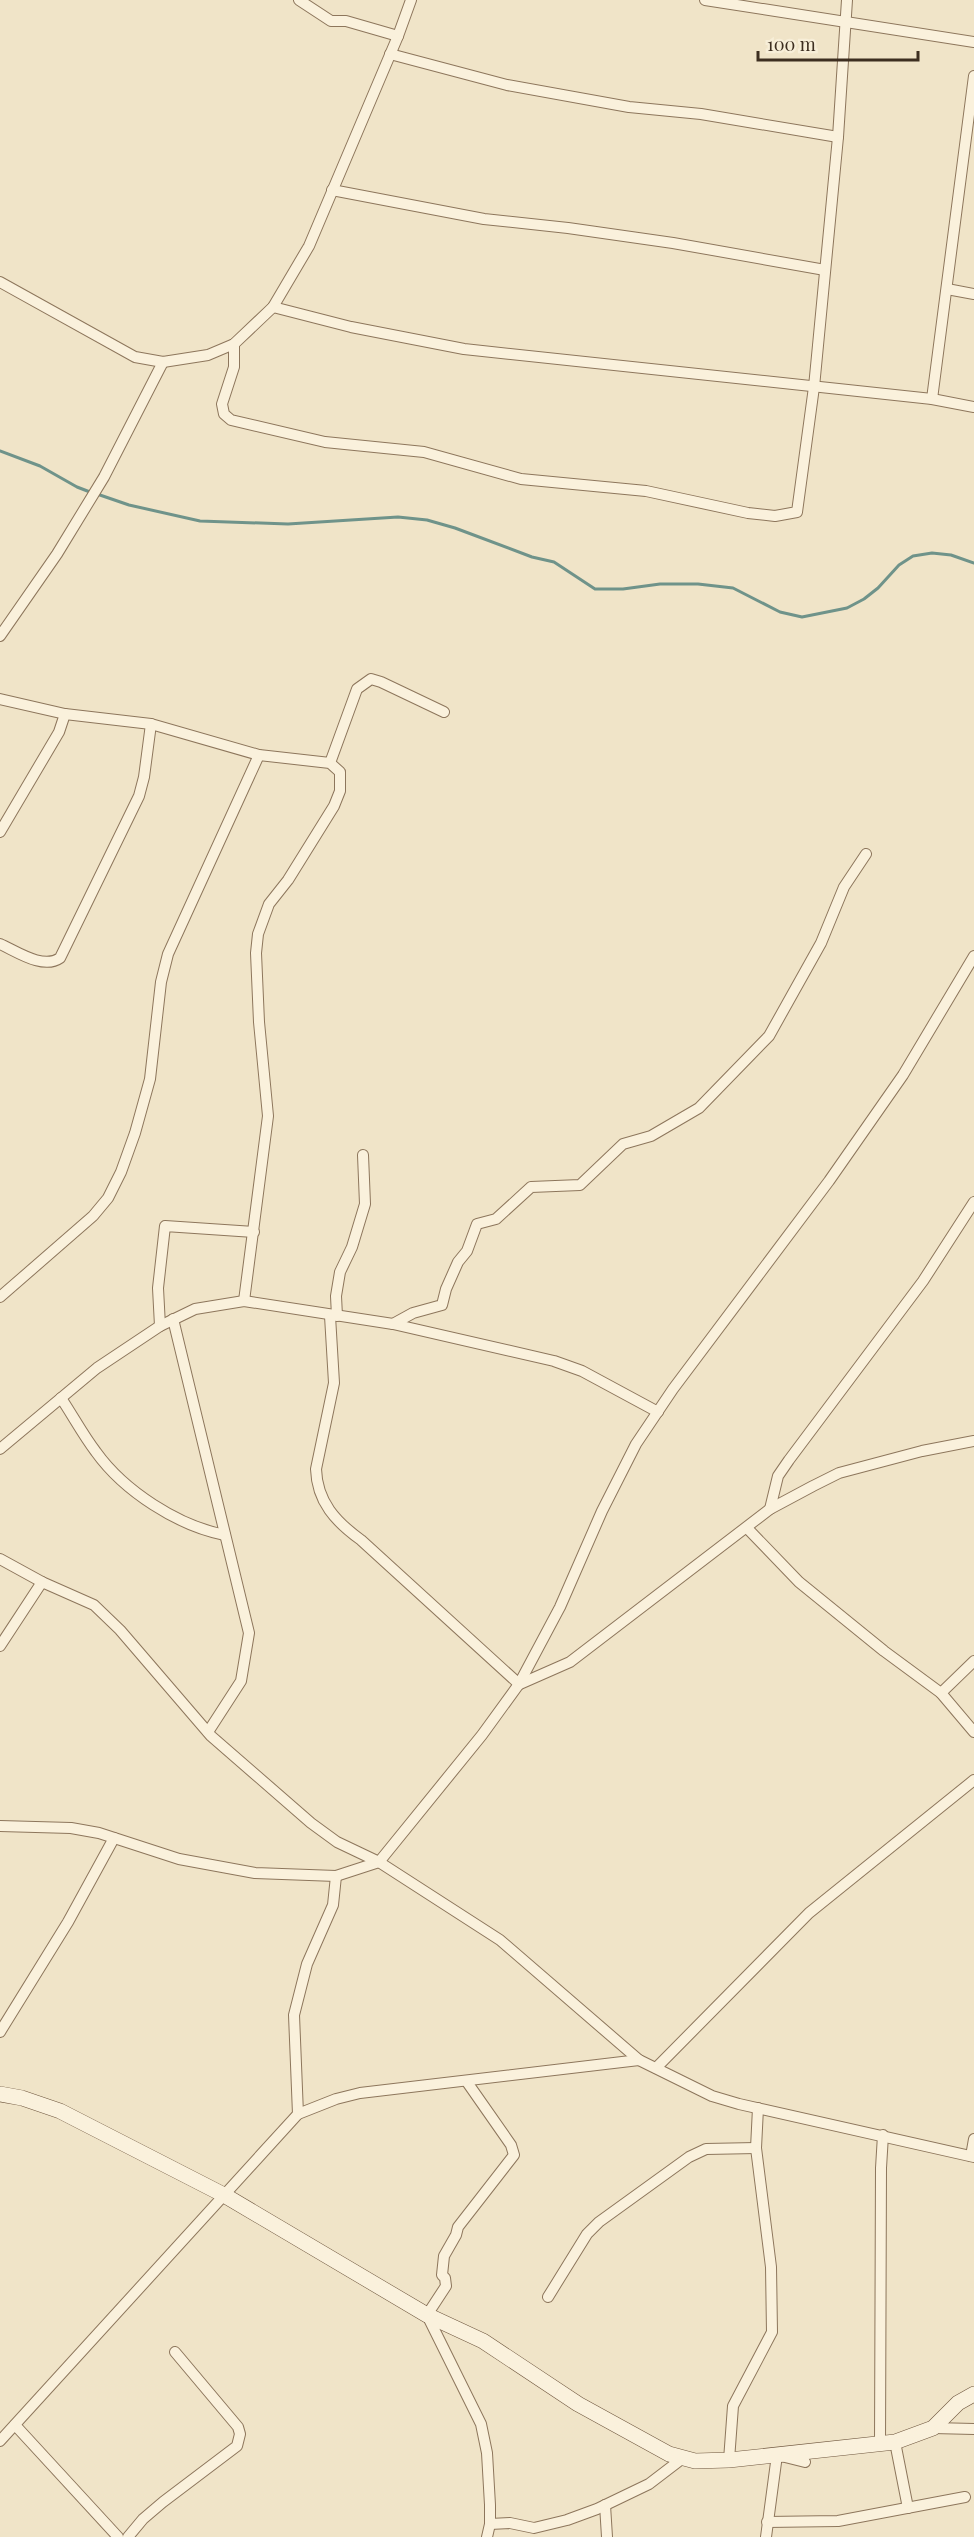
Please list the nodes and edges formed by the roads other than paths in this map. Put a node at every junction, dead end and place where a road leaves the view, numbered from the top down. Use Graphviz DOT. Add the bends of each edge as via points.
graph roads {
  1 [pos="299,0"];
  2 [pos="411,0"];
  3 [pos="705,0"];
  4 [pos="847,0"];
  5 [pos="732,2"];
  6 [pos="845,23"];
  7 [pos="398,36"];
  8 [pos="974,42"];
  9 [pos="390,54"];
  10 [pos="974,76"];
  11 [pos="838,137"];
  12 [pos="968,174"];
  13 [pos="332,190"];
  14 [pos="825,270"];
  15 [pos="0,282"];
  16 [pos="947,289"];
  17 [pos="974,294"];
  18 [pos="273,307"];
  19 [pos="234,344"];
  20 [pos="163,362"];
  21 [pos="814,387"];
  22 [pos="932,399"];
  23 [pos="974,407"];
  24 [pos="0,636"];
  25 [pos="0,699"];
  26 [pos="444,712"];
  27 [pos="64,714"];
  28 [pos="151,724"];
  29 [pos="259,754"];
  30 [pos="330,763"];
  31 [pos="0,832"];
  32 [pos="866,854"];
  33 [pos="0,944"];
  34 [pos="974,956"];
  35 [pos="363,1155"];
  36 [pos="974,1202"];
  37 [pos="254,1232"];
  38 [pos="0,1297"];
  39 [pos="244,1301"];
  40 [pos="334,1316"];
  41 [pos="173,1319"];
  42 [pos="393,1324"];
  43 [pos="160,1326"];
  44 [pos="61,1398"];
  45 [pos="658,1412"];
  46 [pos="974,1430"];
  47 [pos="970,1442"];
  48 [pos="0,1449"];
  49 [pos="770,1509"];
  50 [pos="747,1528"];
  51 [pos="225,1535"];
  52 [pos="0,1560"];
  53 [pos="42,1582"];
  54 [pos="0,1646"];
  55 [pos="974,1661"];
  56 [pos="519,1684"];
  57 [pos="941,1694"];
  58 [pos="208,1732"];
  59 [pos="974,1732"];
  60 [pos="974,1780"];
  61 [pos="0,1826"];
  62 [pos="114,1838"];
  63 [pos="379,1862"];
  64 [pos="336,1876"];
  65 [pos="0,2032"];
  66 [pos="639,2060"];
  67 [pos="656,2068"];
  68 [pos="467,2082"];
  69 [pos="0,2094"];
  70 [pos="758,2108"];
  71 [pos="298,2114"];
  72 [pos="883,2135"];
  73 [pos="974,2139"];
  74 [pos="756,2148"];
  75 [pos="972,2156"];
  76 [pos="224,2195"];
  77 [pos="548,2297"];
  78 [pos="427,2315"];
  79 [pos="176,2352"];
  80 [pos="974,2394"];
  81 [pos="15,2425"];
  82 [pos="933,2428"];
  83 [pos="974,2429"];
  84 [pos="0,2441"];
  85 [pos="887,2443"];
  86 [pos="777,2455"];
  87 [pos="683,2458"];
  88 [pos="729,2460"];
  89 [pos="805,2462"];
  90 [pos="965,2497"];
  91 [pos="605,2505"];
  92 [pos="908,2508"];
  93 [pos="767,2522"];
  94 [pos="490,2524"];
  95 [pos="118,2537"];
  96 [pos="128,2537"];
  97 [pos="487,2537"];
  98 [pos="607,2537"];
  99 [pos="766,2537"];
  1 -- 7 [label="street" via="331,21 345,21"];
  2 -- 7 [label="street"];
  3 -- 5 [label="street"];
  4 -- 6 [label="street"];
  5 -- 6 [label="street"];
  6 -- 8 [label="street"];
  6 -- 11 [label="street"];
  7 -- 9 [label="street"];
  9 -- 11 [label="street" via="507,85"];
  9 -- 13 [label="street"];
  10 -- 12 [label="street"];
  11 -- 14 [label="street"];
  12 -- 16 [label="street"];
  13 -- 14 [label="street" via="484,219 672,243"];
  13 -- 18 [label="street" via="309,246"];
  14 -- 21 [label="street"];
  15 -- 20 [label="street" via="135,357"];
  16 -- 17 [label="street"];
  16 -- 22 [label="street"];
  18 -- 19 [label="street"];
  18 -- 21 [label="street" via="464,349"];
  19 -- 20 [label="street" via="208,354"];
  19 -- 21 [label="street" via="234,367 222,404 224,414 231,420 325,442 424,452 521,480 646,491 775,516 797,512"];
  20 -- 24 [label="street" via="104,477"];
  21 -- 22 [label="street"];
  22 -- 23 [label="street"];
  25 -- 27 [label="street"];
  26 -- 30 [label="street" via="371,679 357,689"];
  27 -- 28 [label="street"];
  27 -- 31 [label="street" via="59,732"];
  28 -- 29 [label="street"];
  28 -- 33 [label="street" via="139,796 60,958 54,963 45,962"];
  29 -- 30 [label="street"];
  29 -- 38 [label="street" via="168,954 150,1078 121,1172 93,1216"];
  30 -- 37 [label="street" via="337,767 341,778 334,806 269,904 258,934 259,1022 268,1116"];
  32 -- 42 [label="street" via="844,887 821,943 769,1036 699,1108 651,1136 623,1144 580,1185 531,1187 496,1219 477,1224 442,1305 413,1313"];
  34 -- 45 [label="street" via="903,1075"];
  35 -- 40 [label="street" via="365,1204 340,1272"];
  36 -- 49 [label="street" via="923,1281 778,1476"];
  37 -- 39 [label="street"];
  37 -- 43 [label="street" via="165,1227 158,1288"];
  39 -- 40 [label="street"];
  39 -- 41 [label="street" via="195,1309"];
  40 -- 42 [label="street"];
  40 -- 56 [label="street" via="334,1383 316,1469 323,1498 339,1525 361,1540"];
  41 -- 43 [label="street"];
  41 -- 51 [label="street"];
  42 -- 45 [label="street" via="554,1361 582,1371"];
  43 -- 44 [label="street" via="97,1368"];
  44 -- 48 [label="street"];
  44 -- 51 [label="street" via="96,1453 130,1487 172,1518"];
  45 -- 56 [label="street" via="636,1444 560,1607"];
  46 -- 47 [label="street"];
  47 -- 49 [label="street" via="839,1473"];
  49 -- 50 [label="street"];
  50 -- 56 [label="street" via="570,1662"];
  50 -- 57 [label="street" via="799,1582"];
  51 -- 58 [label="street" via="249,1633 241,1681"];
  52 -- 53 [label="street"];
  53 -- 54 [label="street"];
  53 -- 58 [label="street" via="94,1605"];
  55 -- 57 [label="street"];
  56 -- 63 [label="street" via="482,1736"];
  57 -- 59 [label="street"];
  58 -- 63 [label="street" via="311,1823 337,1842"];
  60 -- 67 [label="street" via="809,1914"];
  61 -- 62 [label="street" via="71,1828"];
  62 -- 64 [label="street" via="198,1864 264,1874"];
  62 -- 65 [label="street"];
  63 -- 64 [label="street"];
  63 -- 66 [label="street" via="500,1940"];
  64 -- 71 [label="street" via="333,1905 307,1964 294,2015"];
  66 -- 67 [label="street"];
  66 -- 68 [label="street"];
  67 -- 70 [label="street" via="712,2096"];
  68 -- 71 [label="street" via="360,2093"];
  68 -- 78 [label="street" via="514,2155 458,2227 444,2256 442,2275 446,2286"];
  69 -- 76 [label="street" via="60,2111"];
  70 -- 72 [label="street"];
  70 -- 74 [label="street"];
  71 -- 76 [label="street"];
  72 -- 75 [label="street"];
  72 -- 85 [label="street"];
  73 -- 75 [label="street"];
  74 -- 77 [label="street" via="706,2149 689,2157 599,2222"];
  74 -- 88 [label="street" via="771,2267 772,2332 733,2406"];
  76 -- 78 [label="street"];
  76 -- 81 [label="street"];
  78 -- 87 [label="street" via="483,2341 578,2404"];
  78 -- 94 [label="street" via="481,2424 487,2453"];
  79 -- 96 [label="street" via="238,2427 239,2440 237,2446 143,2519"];
  80 -- 82 [label="street" via="958,2403"];
  81 -- 84 [label="street"];
  81 -- 95 [label="street"];
  82 -- 83 [label="street"];
  82 -- 85 [label="street"];
  85 -- 86 [label="street"];
  85 -- 92 [label="street"];
  86 -- 88 [label="street"];
  86 -- 89 [label="street"];
  86 -- 93 [label="street"];
  87 -- 88 [label="street"];
  87 -- 91 [label="street" via="649,2484"];
  90 -- 92 [label="street"];
  91 -- 94 [label="street" via="534,2528"];
  91 -- 98 [label="street"];
  92 -- 93 [label="street" via="838,2521"];
  93 -- 99 [label="street"];
  94 -- 97 [label="street"];
}
